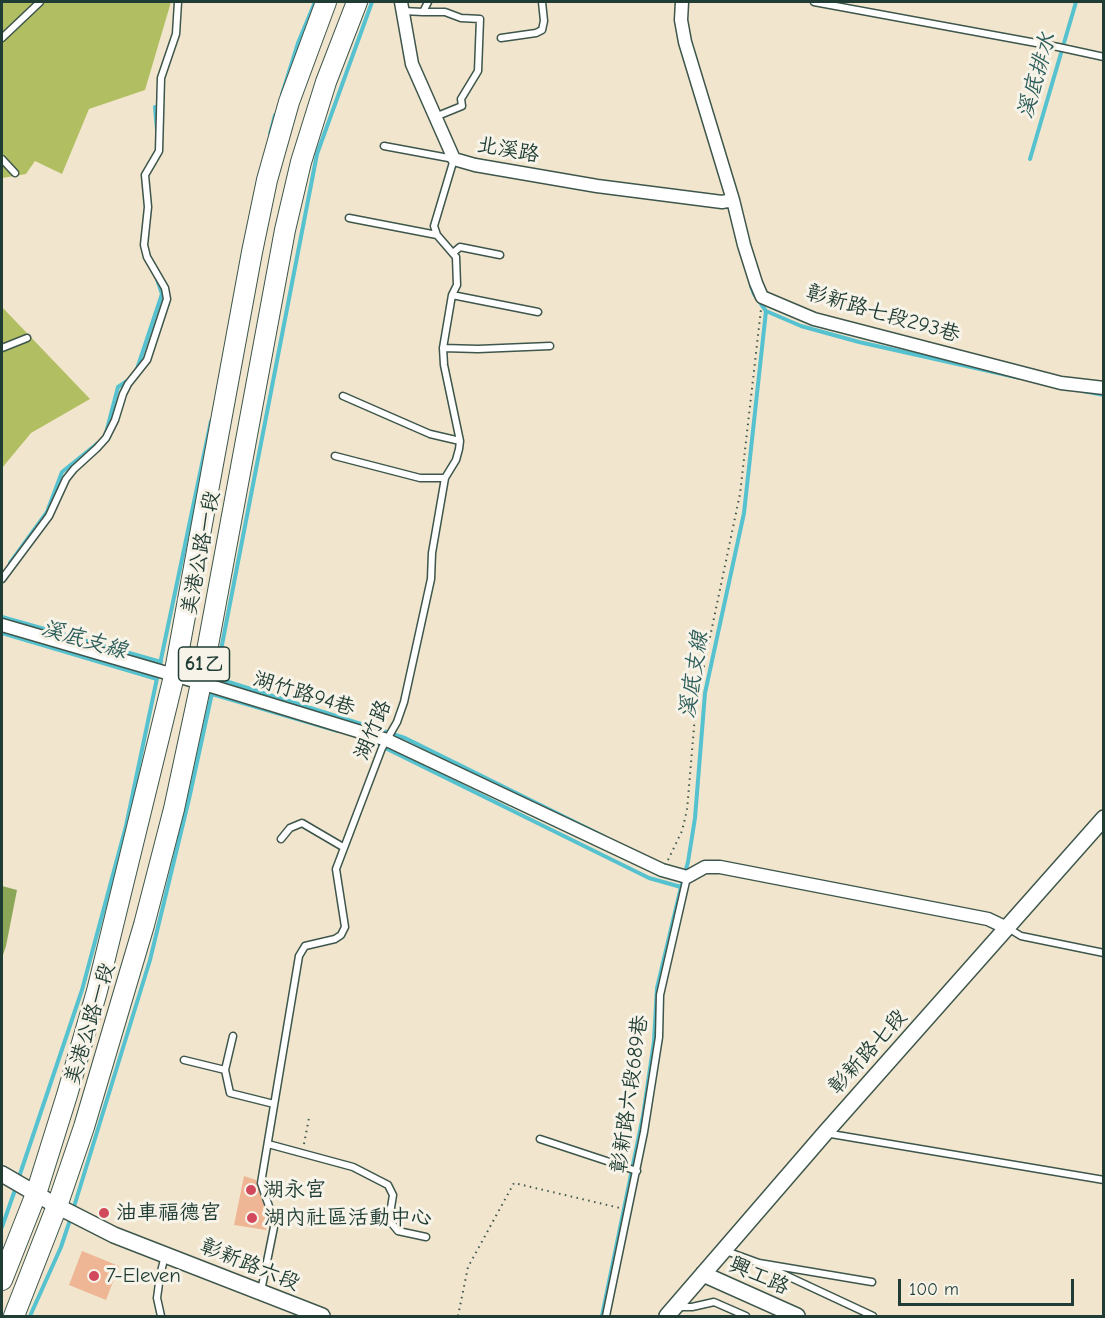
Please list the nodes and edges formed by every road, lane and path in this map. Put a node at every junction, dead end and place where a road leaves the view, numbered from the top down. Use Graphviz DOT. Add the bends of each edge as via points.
graph roads {
  1 [pos="40,2"];
  2 [pos="178,2"];
  3 [pos="326,2"];
  4 [pos="357,2"];
  5 [pos="428,2"];
  6 [pos="542,2"];
  7 [pos="682,2"];
  8 [pos="814,2"];
  9 [pos="401,6"];
  10 [pos="423,12"];
  11 [pos="2,38"];
  12 [pos="501,38"];
  13 [pos="1104,57"];
  14 [pos="435,117"];
  15 [pos="384,146"];
  16 [pos="2,159"];
  17 [pos="454,159"];
  18 [pos="15,173"];
  19 [pos="728,201"];
  20 [pos="349,218"];
  21 [pos="437,236"];
  22 [pos="453,253"];
  23 [pos="500,255"];
  24 [pos="452,295"];
  25 [pos="762,297"];
  26 [pos="538,312"];
  27 [pos="27,338"];
  28 [pos="550,346"];
  29 [pos="2,348"];
  30 [pos="443,348"];
  31 [pos="1104,388"];
  32 [pos="343,396"];
  33 [pos="460,441"];
  34 [pos="335,456"];
  35 [pos="445,478"];
  36 [pos="2,579"];
  37 [pos="2,625"];
  38 [pos="174,676"];
  39 [pos="201,682"];
  40 [pos="387,740"];
  41 [pos="1104,818"];
  42 [pos="281,839"];
  43 [pos="343,847"];
  44 [pos="662,870"];
  45 [pos="687,877"];
  46 [pos="1007,928"];
  47 [pos="1104,953"];
  48 [pos="232,1036"];
  49 [pos="184,1060"];
  50 [pos="225,1070"];
  51 [pos="274,1104"];
  52 [pos="309,1118"];
  53 [pos="825,1133"];
  54 [pos="540,1139"];
  55 [pos="268,1144"];
  56 [pos="302,1153"];
  57 [pos="637,1171"];
  58 [pos="2,1174"];
  59 [pos="1104,1180"];
  60 [pos="36,1194"];
  61 [pos="57,1206"];
  62 [pos="628,1209"];
  63 [pos="426,1237"];
  64 [pos="722,1250"];
  65 [pos="165,1254"];
  66 [pos="759,1263"];
  67 [pos="703,1274"];
  68 [pos="2,1280"];
  69 [pos="872,1282"];
  70 [pos="260,1293"];
  71 [pos="671,1312"];
  72 [pos="14,1317"];
  73 [pos="161,1317"];
  74 [pos="322,1317"];
  75 [pos="458,1317"];
  76 [pos="606,1317"];
  77 [pos="746,1317"];
  78 [pos="797,1317"];
  79 [pos="873,1317"];
  1 -- 11 [label="lane"];
  2 -- 36 [label="lane" via="176,34 160,78 159,151 145,175 148,207 144,245 167,299 147,360 123,394 106,438 66,479 49,516"];
  3 -- 38 [label="main road, 美港公路一段 / 61乙" via="289,102 267,180"];
  4 -- 39 [label="main road, 美港公路一段 / 61乙" via="301,162"];
  5 -- 10 [label="lane"];
  6 -- 12 [label="lane" via="542,30"];
  7 -- 19 [label="street" via="685,42"];
  8 -- 13 [label="lane"];
  9 -- 10 [label="lane"];
  9 -- 14 [label="street, 北溪路" via="412,64"];
  10 -- 14 [label="lane" via="480,19 477,71 461,99 462,106"];
  14 -- 17 [label="street, 北溪路"];
  15 -- 17 [label="lane"];
  16 -- 18 [label="lane"];
  17 -- 19 [label="street, 北溪路" via="597,186"];
  17 -- 21 [label="lane" via="434,226"];
  19 -- 25 [label="street"];
  20 -- 21 [label="lane"];
  21 -- 22 [label="lane"];
  22 -- 23 [label="lane" via="460,247"];
  22 -- 24 [label="lane" via="458,285"];
  24 -- 26 [label="lane"];
  24 -- 30 [label="lane"];
  25 -- 31 [label="street, 彰新路七段293巷" via="814,319 1061,383"];
  25 -- 44 [label="path" via="740,494 696,704 687,810 682,831"];
  27 -- 29 [label="lane"];
  28 -- 30 [label="lane"];
  30 -- 33 [label="lane"];
  32 -- 33 [label="lane" via="430,434"];
  33 -- 35 [label="lane, 湖竹路" via="456,460"];
  34 -- 35 [label="lane" via="420,478"];
  35 -- 40 [label="lane, 湖竹路" via="431,579 400,712"];
  37 -- 38 [label="street, 湖竹路94巷"];
  38 -- 39 [label="street, 湖竹路94巷"];
  38 -- 60 [label="main road, 美港公路一段 / 61乙" via="97,991"];
  39 -- 40 [label="street, 湖竹路94巷"];
  39 -- 61 [label="main road, 美港公路一段 / 61乙" via="144,925"];
  40 -- 43 [label="lane, 湖竹路"];
  40 -- 44 [label="street, 湖竹路94巷"];
  41 -- 46 [label="street, 彰新路七段"];
  42 -- 43 [label="lane" via="290,828 302,823"];
  43 -- 51 [label="lane, 湖竹路" via="336,869 345,927 334,939 305,946 299,956"];
  44 -- 45 [label="street, 湖竹路94巷"];
  45 -- 46 [label="street" via="705,867 720,867 988,919"];
  45 -- 57 [label="lane, 彰新路六段689巷" via="660,995 659,1037"];
  46 -- 47 [label="lane" via="1022,936"];
  46 -- 53 [label="street, 彰新路七段"];
  48 -- 50 [label="lane"];
  49 -- 50 [label="lane"];
  50 -- 51 [label="lane" via="230,1093"];
  51 -- 55 [label="lane, 湖竹路"];
  52 -- 56 [label="path"];
  53 -- 59 [label="lane"];
  53 -- 64 [label="street, 彰新路七段"];
  54 -- 57 [label="lane"];
  55 -- 56 [label="lane"];
  55 -- 70 [label="lane, 湖竹路" via="261,1183 274,1227"];
  56 -- 63 [label="lane" via="353,1167 388,1185 393,1195 389,1220 398,1231"];
  57 -- 62 [label="lane, 彰新路六段689巷"];
  58 -- 60 [label="street, 彰新路六段"];
  60 -- 61 [label="street, 彰新路六段"];
  60 -- 68 [label="main road, 美港公路一段 / 61乙"];
  61 -- 65 [label="street, 彰新路六段" via="114,1235"];
  61 -- 72 [label="main road, 美港公路一段 / 61乙"];
  62 -- 75 [label="path" via="513,1184 468,1267"];
  62 -- 76 [label="lane, 彰新路六段689巷"];
  64 -- 66 [label="lane"];
  64 -- 67 [label="street, 彰新路七段"];
  65 -- 70 [label="street, 彰新路六段"];
  65 -- 73 [label="lane" via="157,1298"];
  66 -- 69 [label="lane"];
  66 -- 79 [label="lane"];
  67 -- 71 [label="street, 彰新路七段"];
  67 -- 78 [label="street, 興工路"];
  70 -- 74 [label="street, 彰新路六段"];
  71 -- 77 [label="lane" via="714,1302"];
}
